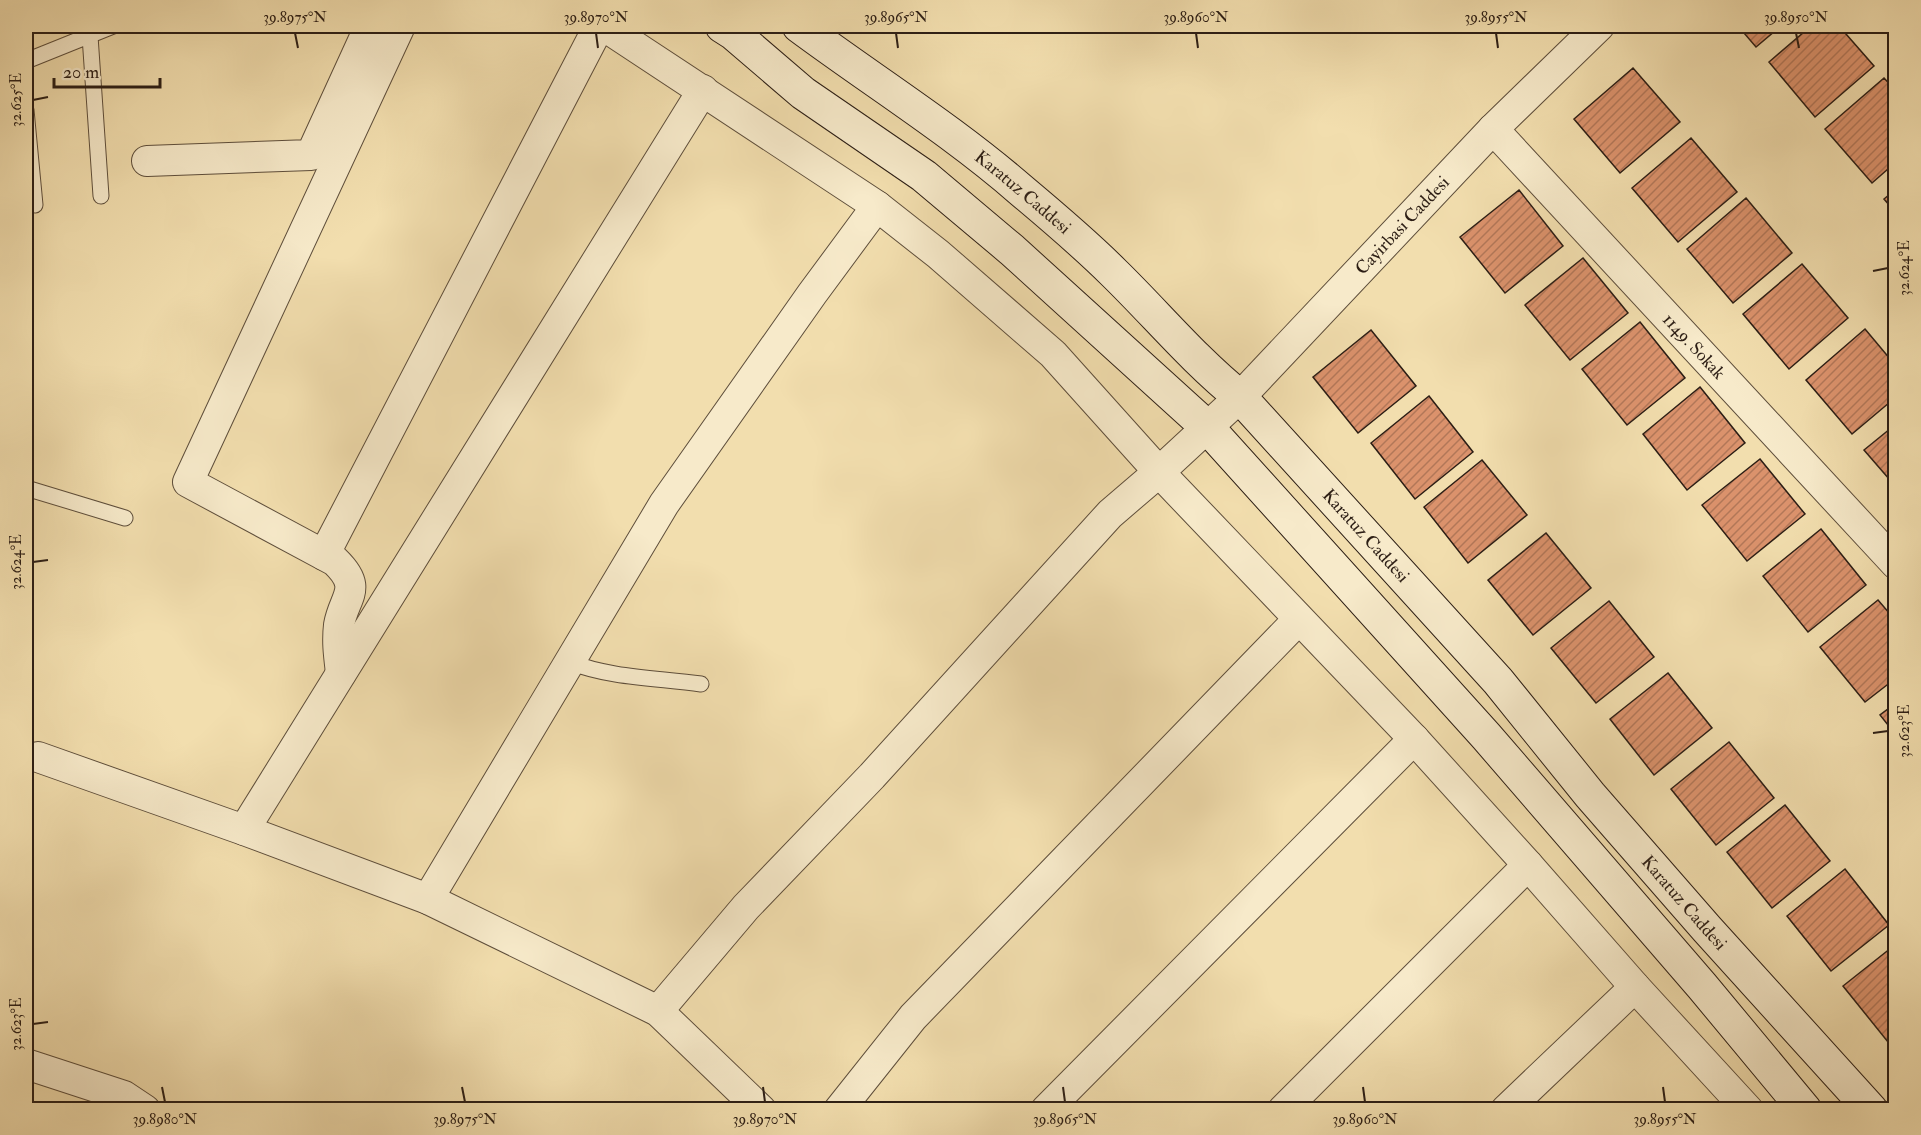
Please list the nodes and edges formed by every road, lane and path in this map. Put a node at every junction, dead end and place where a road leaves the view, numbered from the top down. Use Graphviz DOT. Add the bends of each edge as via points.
graph roads {
  1 [pos="113,26"];
  2 [pos="370,26"];
  3 [pos="400,26"];
  4 [pos="599,26"];
  5 [pos="604,26"];
  6 [pos="722,26"];
  7 [pos="799,26"];
  8 [pos="1599,26"];
  9 [pos="90,36"];
  10 [pos="26,61"];
  11 [pos="702,90"];
  12 [pos="26,110"];
  13 [pos="1493,129"];
  14 [pos="147,161"];
  15 [pos="101,196"];
  16 [pos="34,205"];
  17 [pos="877,206"];
  18 [pos="1240,397"];
  19 [pos="1208,428"];
  20 [pos="1159,472"];
  21 [pos="26,488"];
  22 [pos="125,518"];
  23 [pos="324,555"];
  24 [pos="1896,564"];
  25 [pos="1298,620"];
  26 [pos="570,662"];
  27 [pos="342,673"];
  28 [pos="701,684"];
  29 [pos="1414,739"];
  30 [pos="38,757"];
  31 [pos="244,830"];
  32 [pos="1528,865"];
  33 [pos="428,899"];
  34 [pos="1635,987"];
  35 [pos="658,1011"];
  36 [pos="26,1064"];
  37 [pos="146,1110"];
  38 [pos="761,1110"];
  39 [pos="839,1110"];
  40 [pos="1046,1110"];
  41 [pos="1283,1110"];
  42 [pos="1506,1110"];
  43 [pos="1748,1110"];
  44 [pos="1805,1110"];
  45 [pos="1871,1110"];
  1 -- 9 [label="lane"];
  2 -- 14 [label="street" via="311,155"];
  3 -- 23 [label="street" via="188,482"];
  4 -- 23 [label="street"];
  5 -- 11 [label="street"];
  6 -- 19 [label="street" via="803,93 924,176 1012,250"];
  7 -- 18 [label="street, Karatuz Caddesi" via="928,116 1020,189 1112,271 1210,373"];
  8 -- 13 [label="street, Cayirbasi Caddesi"];
  9 -- 10 [label="lane"];
  9 -- 15 [label="lane"];
  11 -- 17 [label="street"];
  11 -- 27 [label="street"];
  12 -- 16 [label="lane"];
  13 -- 18 [label="street, Cayirbasi Caddesi"];
  13 -- 24 [label="street, 1149. Sokak"];
  17 -- 20 [label="street" via="1053,354"];
  17 -- 26 [label="street" via="664,504"];
  18 -- 19 [label="street, Cayirbasi Caddesi"];
  18 -- 45 [label="street, Karatuz Caddesi" via="1498,681 1590,795"];
  19 -- 20 [label="street, Cayirbasi Caddesi"];
  19 -- 44 [label="street" via="1486,736"];
  20 -- 25 [label="street"];
  20 -- 35 [label="street, Cayirbasi Caddesi" via="1093,532 872,776 746,907"];
  21 -- 22 [label="lane"];
  23 -- 27 [label="street" via="342,568 352,592 340,621 337,643"];
  25 -- 29 [label="street"];
  25 -- 39 [label="street" via="913,1017"];
  26 -- 28 [label="lane" via="607,672"];
  26 -- 33 [label="street"];
  27 -- 31 [label="street"];
  29 -- 32 [label="street"];
  29 -- 40 [label="street"];
  30 -- 31 [label="street"];
  31 -- 33 [label="street"];
  32 -- 34 [label="street"];
  32 -- 41 [label="street"];
  33 -- 35 [label="street"];
  34 -- 42 [label="street"];
  34 -- 43 [label="street"];
  35 -- 38 [label="street"];
  36 -- 37 [label="street" via="124,1096"];
}
